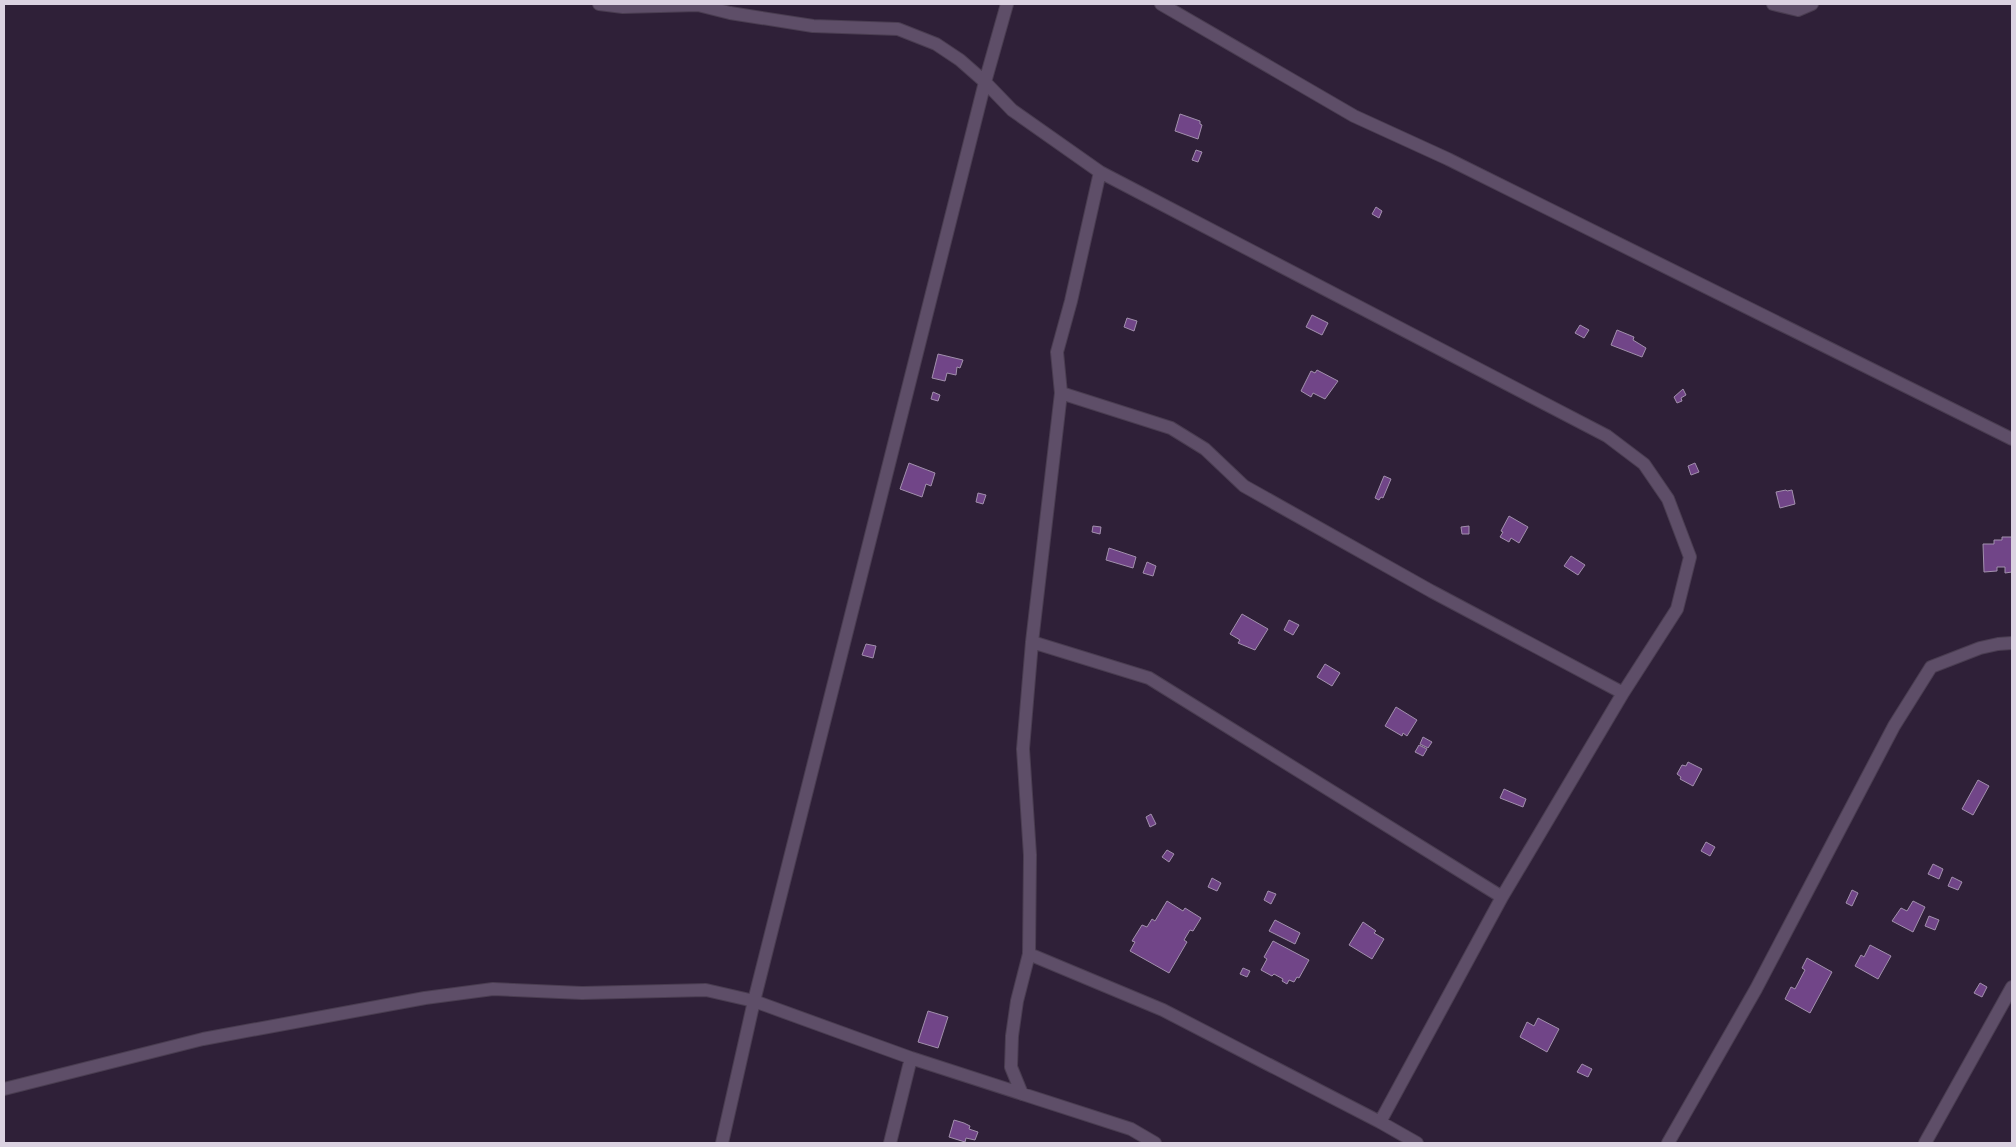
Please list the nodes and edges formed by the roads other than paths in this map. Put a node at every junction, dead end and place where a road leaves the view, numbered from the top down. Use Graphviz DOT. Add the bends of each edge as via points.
graph roads {
  1 [pos="599,4"];
  2 [pos="1007,4"];
  3 [pos="1161,4"];
  4 [pos="1774,4"];
  5 [pos="1812,4"];
  6 [pos="985,82"];
  7 [pos="1100,172"];
  8 [pos="1061,393"];
  9 [pos="2012,439"];
  10 [pos="1032,642"];
  11 [pos="2012,643"];
  12 [pos="1623,693"];
  13 [pos="1502,897"];
  14 [pos="1029,954"];
  15 [pos="2012,987"];
  16 [pos="754,1001"];
  17 [pos="910,1058"];
  18 [pos="4,1089"];
  19 [pos="1022,1094"];
  20 [pos="1380,1122"];
  21 [pos="722,1143"];
  22 [pos="890,1143"];
  23 [pos="1155,1143"];
  24 [pos="1417,1143"];
  25 [pos="1668,1143"];
  26 [pos="1925,1143"];
  1 -- 6 [label="street" via="623,7 698,5 813,26 898,29 936,44"];
  2 -- 6 [label="street"];
  3 -- 9 [label="street" via="1354,116"];
  4 -- 5 [label="street" via="1798,10"];
  6 -- 7 [label="street" via="1012,110"];
  6 -- 16 [label="street"];
  7 -- 8 [label="street" via="1057,352"];
  7 -- 12 [label="street" via="1606,436 1644,464 1668,499 1690,557 1677,609"];
  8 -- 10 [label="street"];
  8 -- 12 [label="street" via="1171,428 1205,449 1244,486 1431,591"];
  10 -- 13 [label="street" via="1149,678"];
  10 -- 14 [label="street" via="1022,749 1030,855"];
  11 -- 25 [label="street" via="1980,648 1931,667 1894,726 1756,989"];
  12 -- 13 [label="street"];
  13 -- 20 [label="street"];
  14 -- 19 [label="street" via="1012,1036 1011,1067"];
  14 -- 20 [label="street" via="1163,1010"];
  15 -- 26 [label="street"];
  16 -- 17 [label="street"];
  16 -- 18 [label="street" via="706,990 582,993 493,989 203,1038"];
  16 -- 21 [label="street"];
  17 -- 19 [label="street"];
  17 -- 22 [label="street"];
  19 -- 23 [label="street" via="1132,1129"];
  20 -- 24 [label="street"];
}
